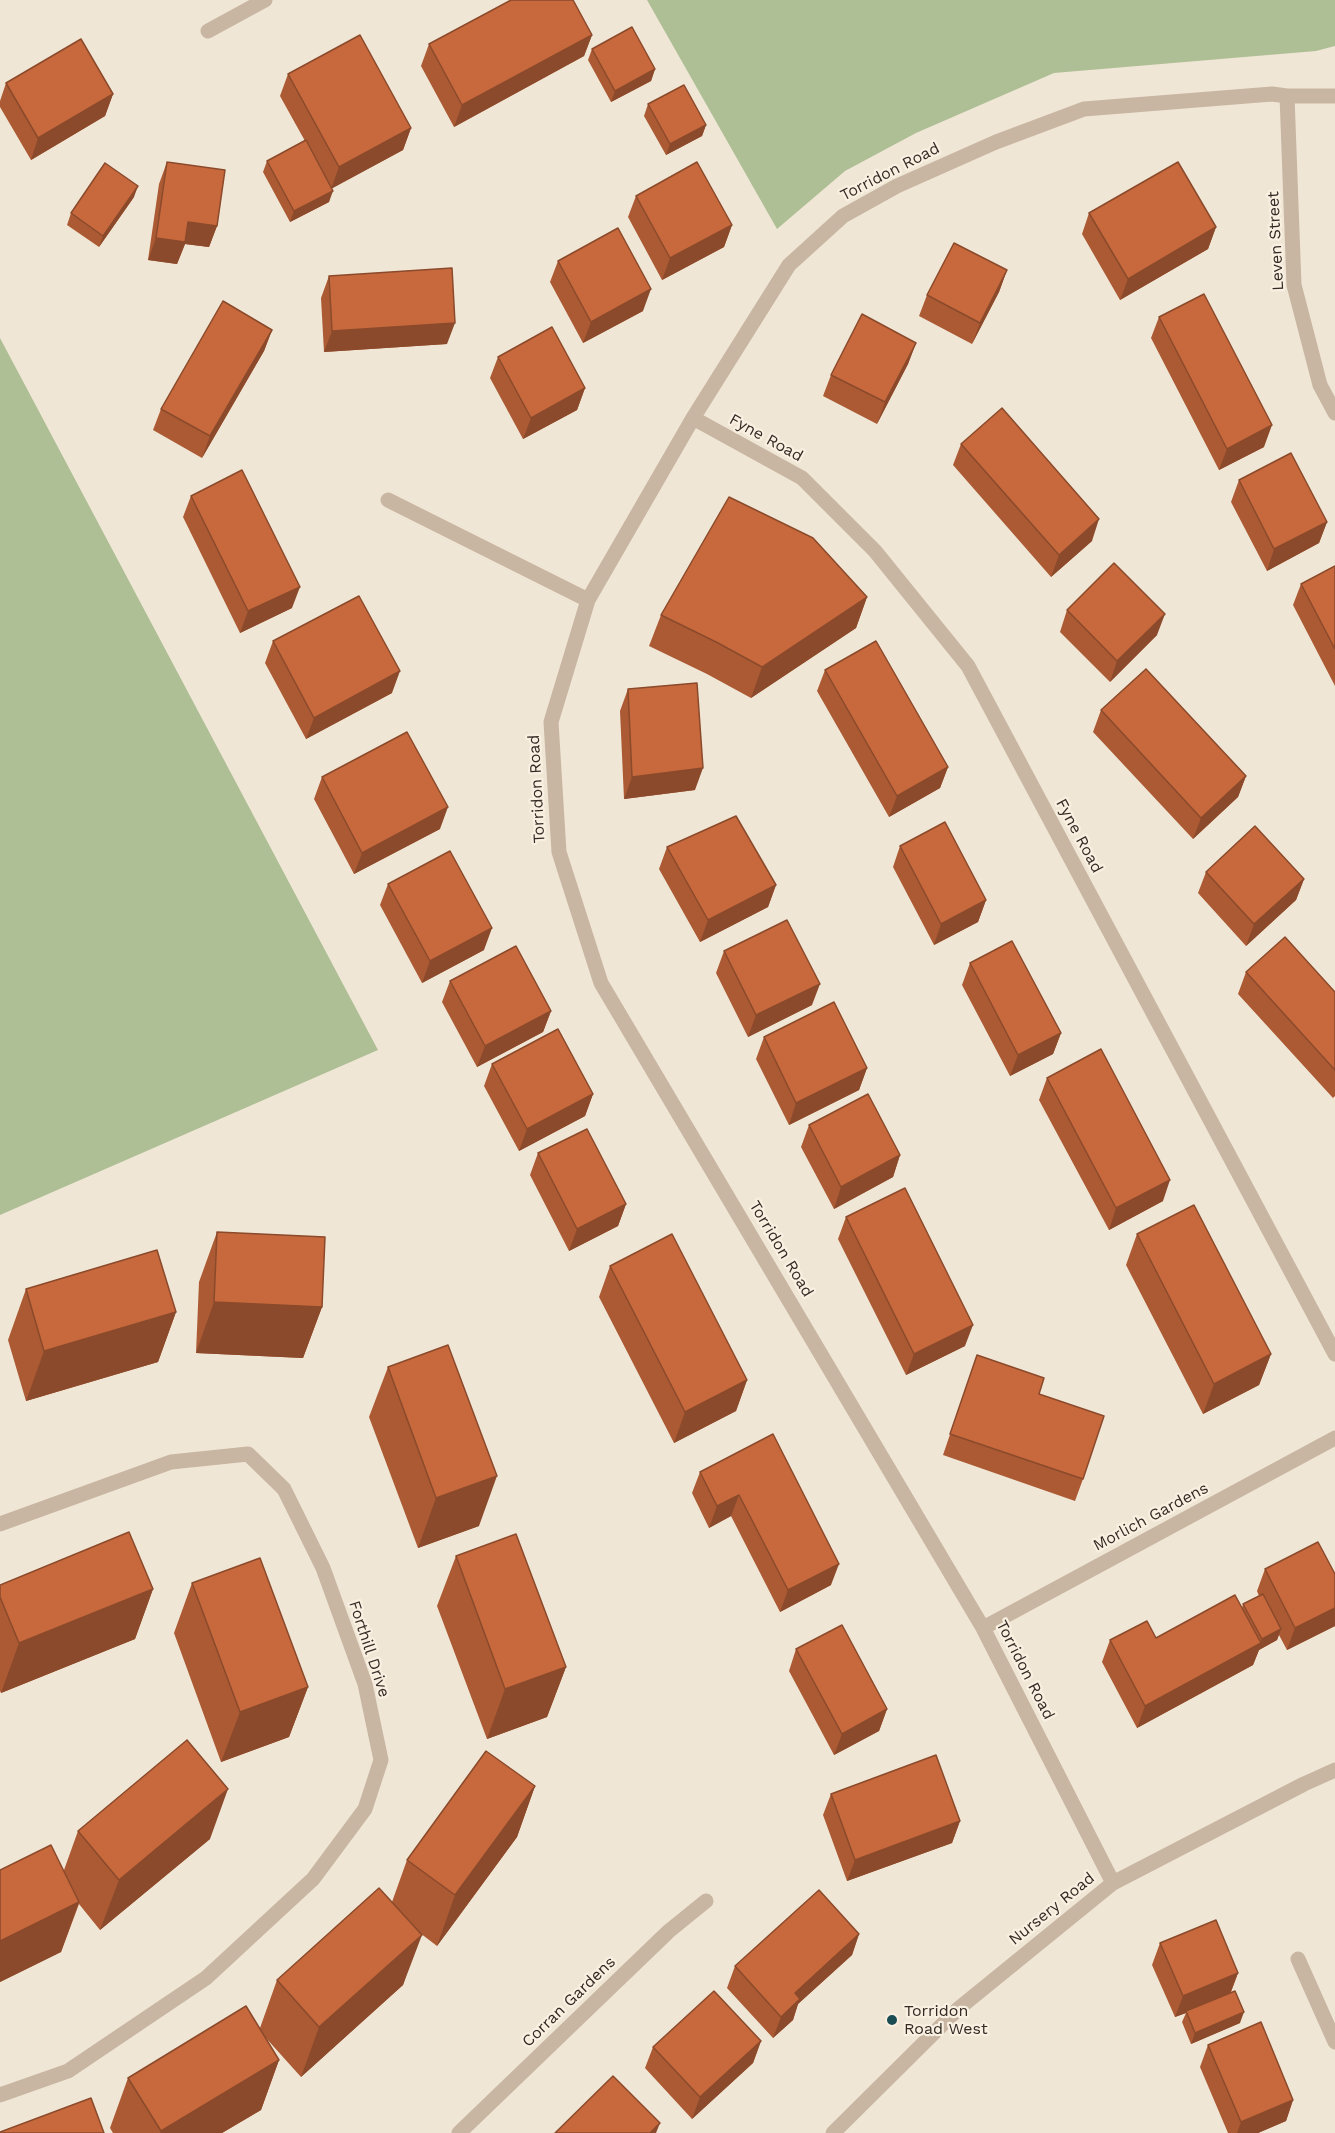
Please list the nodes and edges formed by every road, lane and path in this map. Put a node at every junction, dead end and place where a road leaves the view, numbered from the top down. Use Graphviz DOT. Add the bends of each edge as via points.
graph roads {
  1 [pos="265,0"];
  2 [pos="208,31"];
  3 [pos="1287,96"];
  4 [pos="1335,96"];
  5 [pos="1335,413"];
  6 [pos="693,418"];
  7 [pos="388,500"];
  8 [pos="588,600"];
  9 [pos="1335,1354"];
  10 [pos="1335,1438"];
  11 [pos="0,1524"];
  12 [pos="983,1628"];
  13 [pos="1335,1770"];
  14 [pos="1113,1883"];
  15 [pos="706,1901"];
  16 [pos="1298,1959"];
  17 [pos="1335,2042"];
  18 [pos="0,2095"];
  19 [pos="459,2133"];
  20 [pos="833,2133"];
  1 -- 2 [label="street"];
  3 -- 4 [label="street, Torridon Road"];
  3 -- 5 [label="street, Leven Street" via="1294,285 1320,385"];
  3 -- 6 [label="street, Torridon Road" via="1084,109 897,186 843,216 789,265"];
  6 -- 8 [label="street, Torridon Road"];
  6 -- 9 [label="street, Fyne Road" via="802,478 875,551 968,666"];
  7 -- 8 [label="street"];
  8 -- 12 [label="street, Torridon Road" via="551,722 559,852 601,983"];
  10 -- 12 [label="street, Morlich Gardens"];
  11 -- 18 [label="street, Forthill Drive" via="171,1462 248,1454 284,1489 323,1568 365,1684 381,1760 365,1809 313,1879 206,1978 68,2071"];
  12 -- 14 [label="street, Torridon Road"];
  13 -- 14 [label="street, Nursery Road"];
  14 -- 20 [label="street, Nursery Road" via="958,2009"];
  15 -- 19 [label="street, Corran Gardens" via="669,1931"];
  16 -- 17 [label="street"];
}
